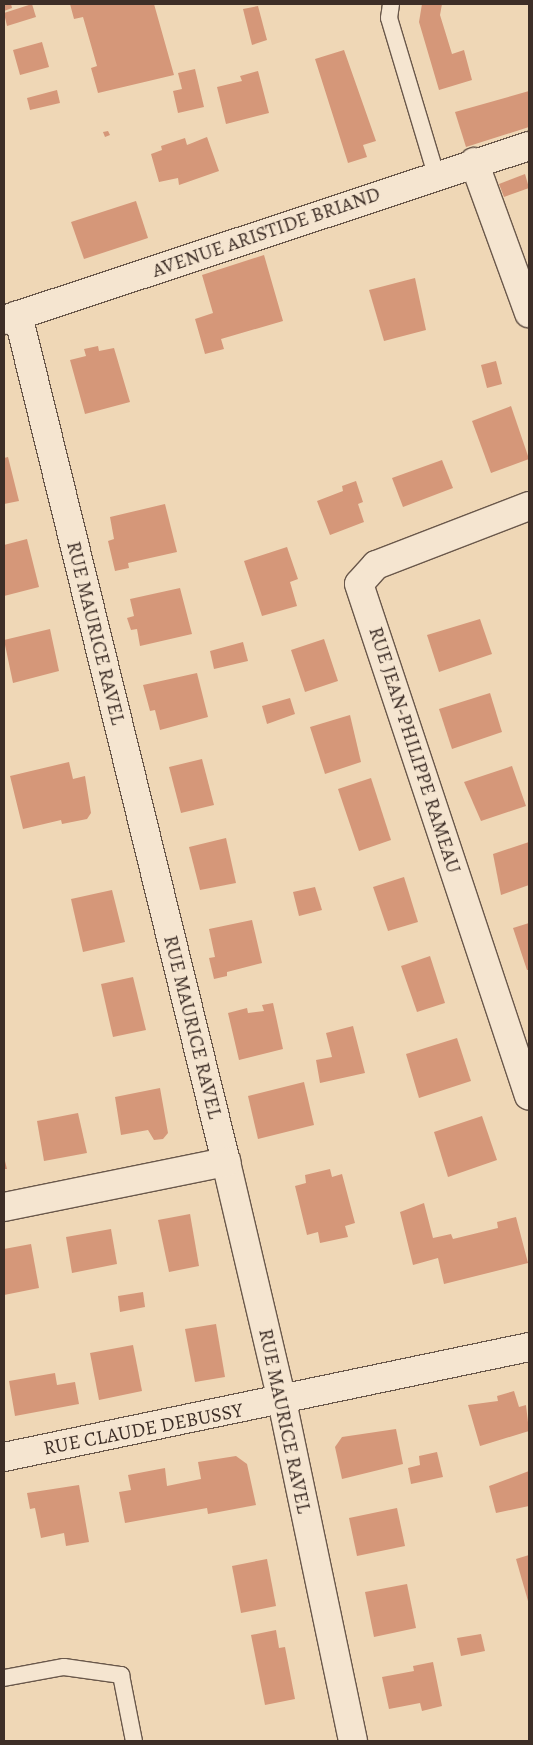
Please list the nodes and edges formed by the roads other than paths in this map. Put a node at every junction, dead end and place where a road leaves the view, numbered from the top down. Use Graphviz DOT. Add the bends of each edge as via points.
graph roads {
  1 [pos="391,4"];
  2 [pos="529,146"];
  3 [pos="474,162"];
  4 [pos="436,175"];
  5 [pos="529,313"];
  6 [pos="11,318"];
  7 [pos="529,506"];
  8 [pos="529,1096"];
  9 [pos="226,1162"];
  10 [pos="4,1207"];
  11 [pos="529,1347"];
  12 [pos="282,1401"];
  13 [pos="4,1457"];
  14 [pos="4,1678"];
  15 [pos="134,1741"];
  16 [pos="353,1741"];
  1 -- 4 [label="lane" via="389,18"];
  2 -- 3 [label="street, AVENUE ARISTIDE BRIAND"];
  3 -- 4 [label="street, AVENUE ARISTIDE BRIAND"];
  3 -- 5 [label="street"];
  4 -- 6 [label="street, AVENUE ARISTIDE BRIAND"];
  6 -- 9 [label="street, RUE MAURICE RAVEL"];
  7 -- 8 [label="street, RUE JEAN-PHILIPPE RAMEAU" via="376,565 360,584"];
  9 -- 10 [label="street"];
  9 -- 12 [label="street, RUE MAURICE RAVEL"];
  11 -- 12 [label="street, RUE CLAUDE DEBUSSY"];
  12 -- 13 [label="street, RUE CLAUDE DEBUSSY"];
  12 -- 16 [label="street, RUE MAURICE RAVEL"];
  14 -- 15 [label="lane" via="64,1667 121,1676"];
}
